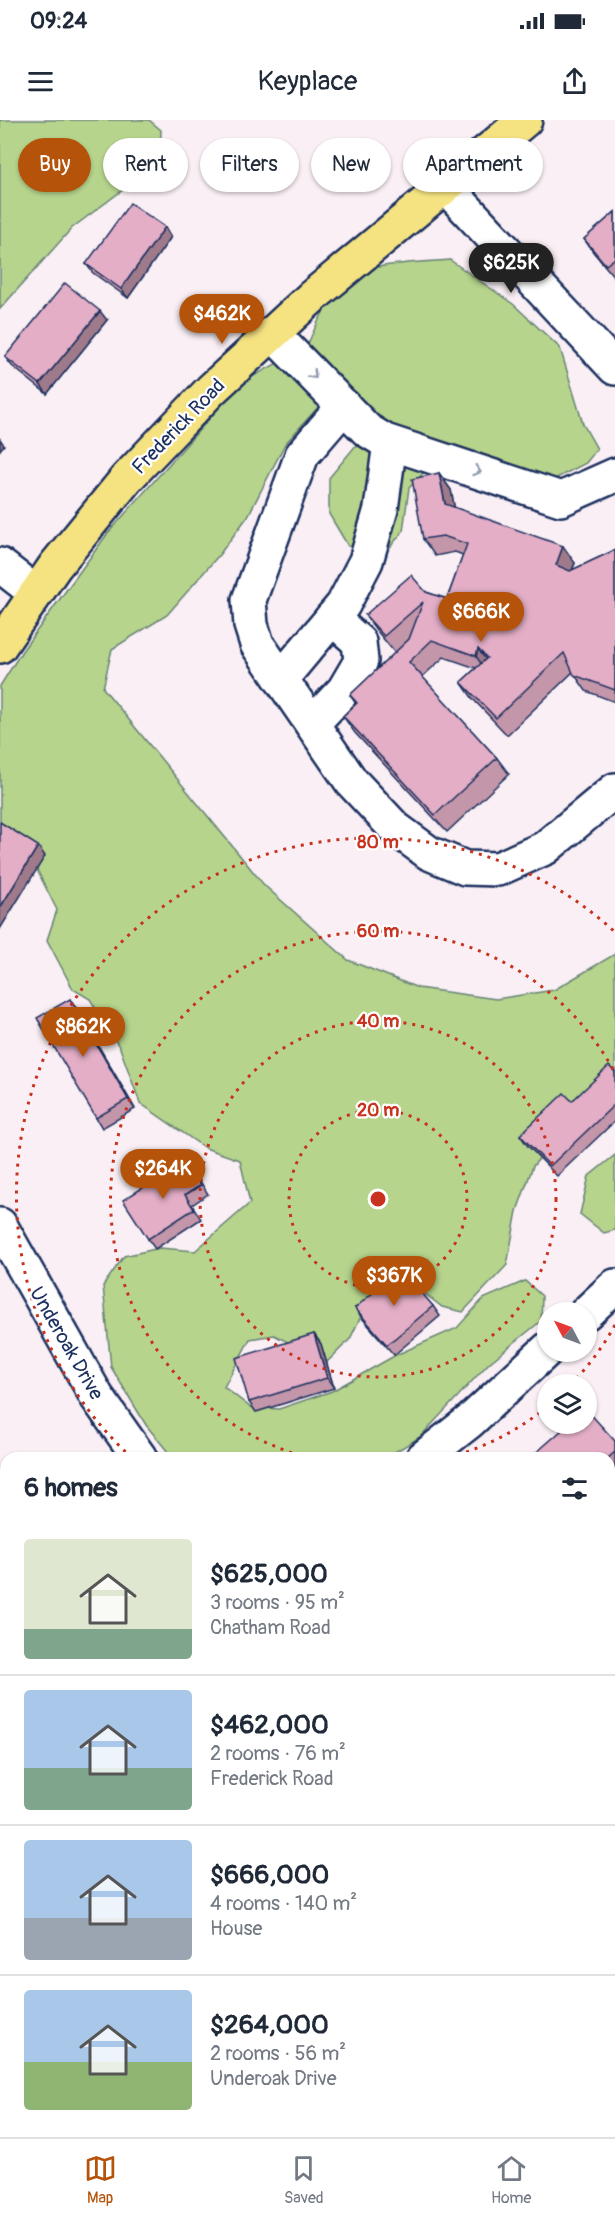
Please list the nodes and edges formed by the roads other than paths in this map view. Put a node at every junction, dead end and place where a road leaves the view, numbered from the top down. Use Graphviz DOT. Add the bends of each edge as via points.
graph roads {
  1 [pos="525,120"];
  2 [pos="503,138"];
  3 [pos="438,192"];
  4 [pos="451,192"];
  5 [pos="272,333"];
  6 [pos="615,368"];
  7 [pos="344,406"];
  8 [pos="390,443"];
  9 [pos="615,475"];
  10 [pos="0,566"];
  11 [pos="36,593"];
  12 [pos="332,618"];
  13 [pos="0,646"];
  14 [pos="281,679"];
  15 [pos="312,724"];
  16 [pos="615,790"];
  17 [pos="0,1225"];
  18 [pos="615,1287"];
  19 [pos="597,1303"];
  20 [pos="537,1359"];
  21 [pos="136,1452"];
  22 [pos="431,1452"];
  1 -- 2 [label="main road, Frederick Road"];
  3 -- 5 [label="main road, Frederick Road"];
  4 -- 6 [label="street"];
  5 -- 7 [label="street, one-way"];
  5 -- 11 [label="main road, Frederick Road" via="211,390 128,478"];
  7 -- 8 [label="street" via="367,430"];
  7 -- 14 [label="street" via="302,455 249,600 257,644"];
  8 -- 9 [label="street, one-way" via="561,499"];
  8 -- 12 [label="street" via="381,509 366,561"];
  10 -- 11 [label="street"];
  11 -- 13 [label="main road, Frederick Road"];
  12 -- 14 [label="street"];
  12 -- 15 [label="street" via="359,642 361,661 344,690"];
  14 -- 15 [label="street"];
  15 -- 16 [label="street" via="351,782 395,828 429,853 465,868 498,869 545,848"];
  17 -- 21 [label="street, Underoak Drive" via="97,1397"];
  18 -- 19 [label="street"];
  20 -- 22 [label="street"];
}
